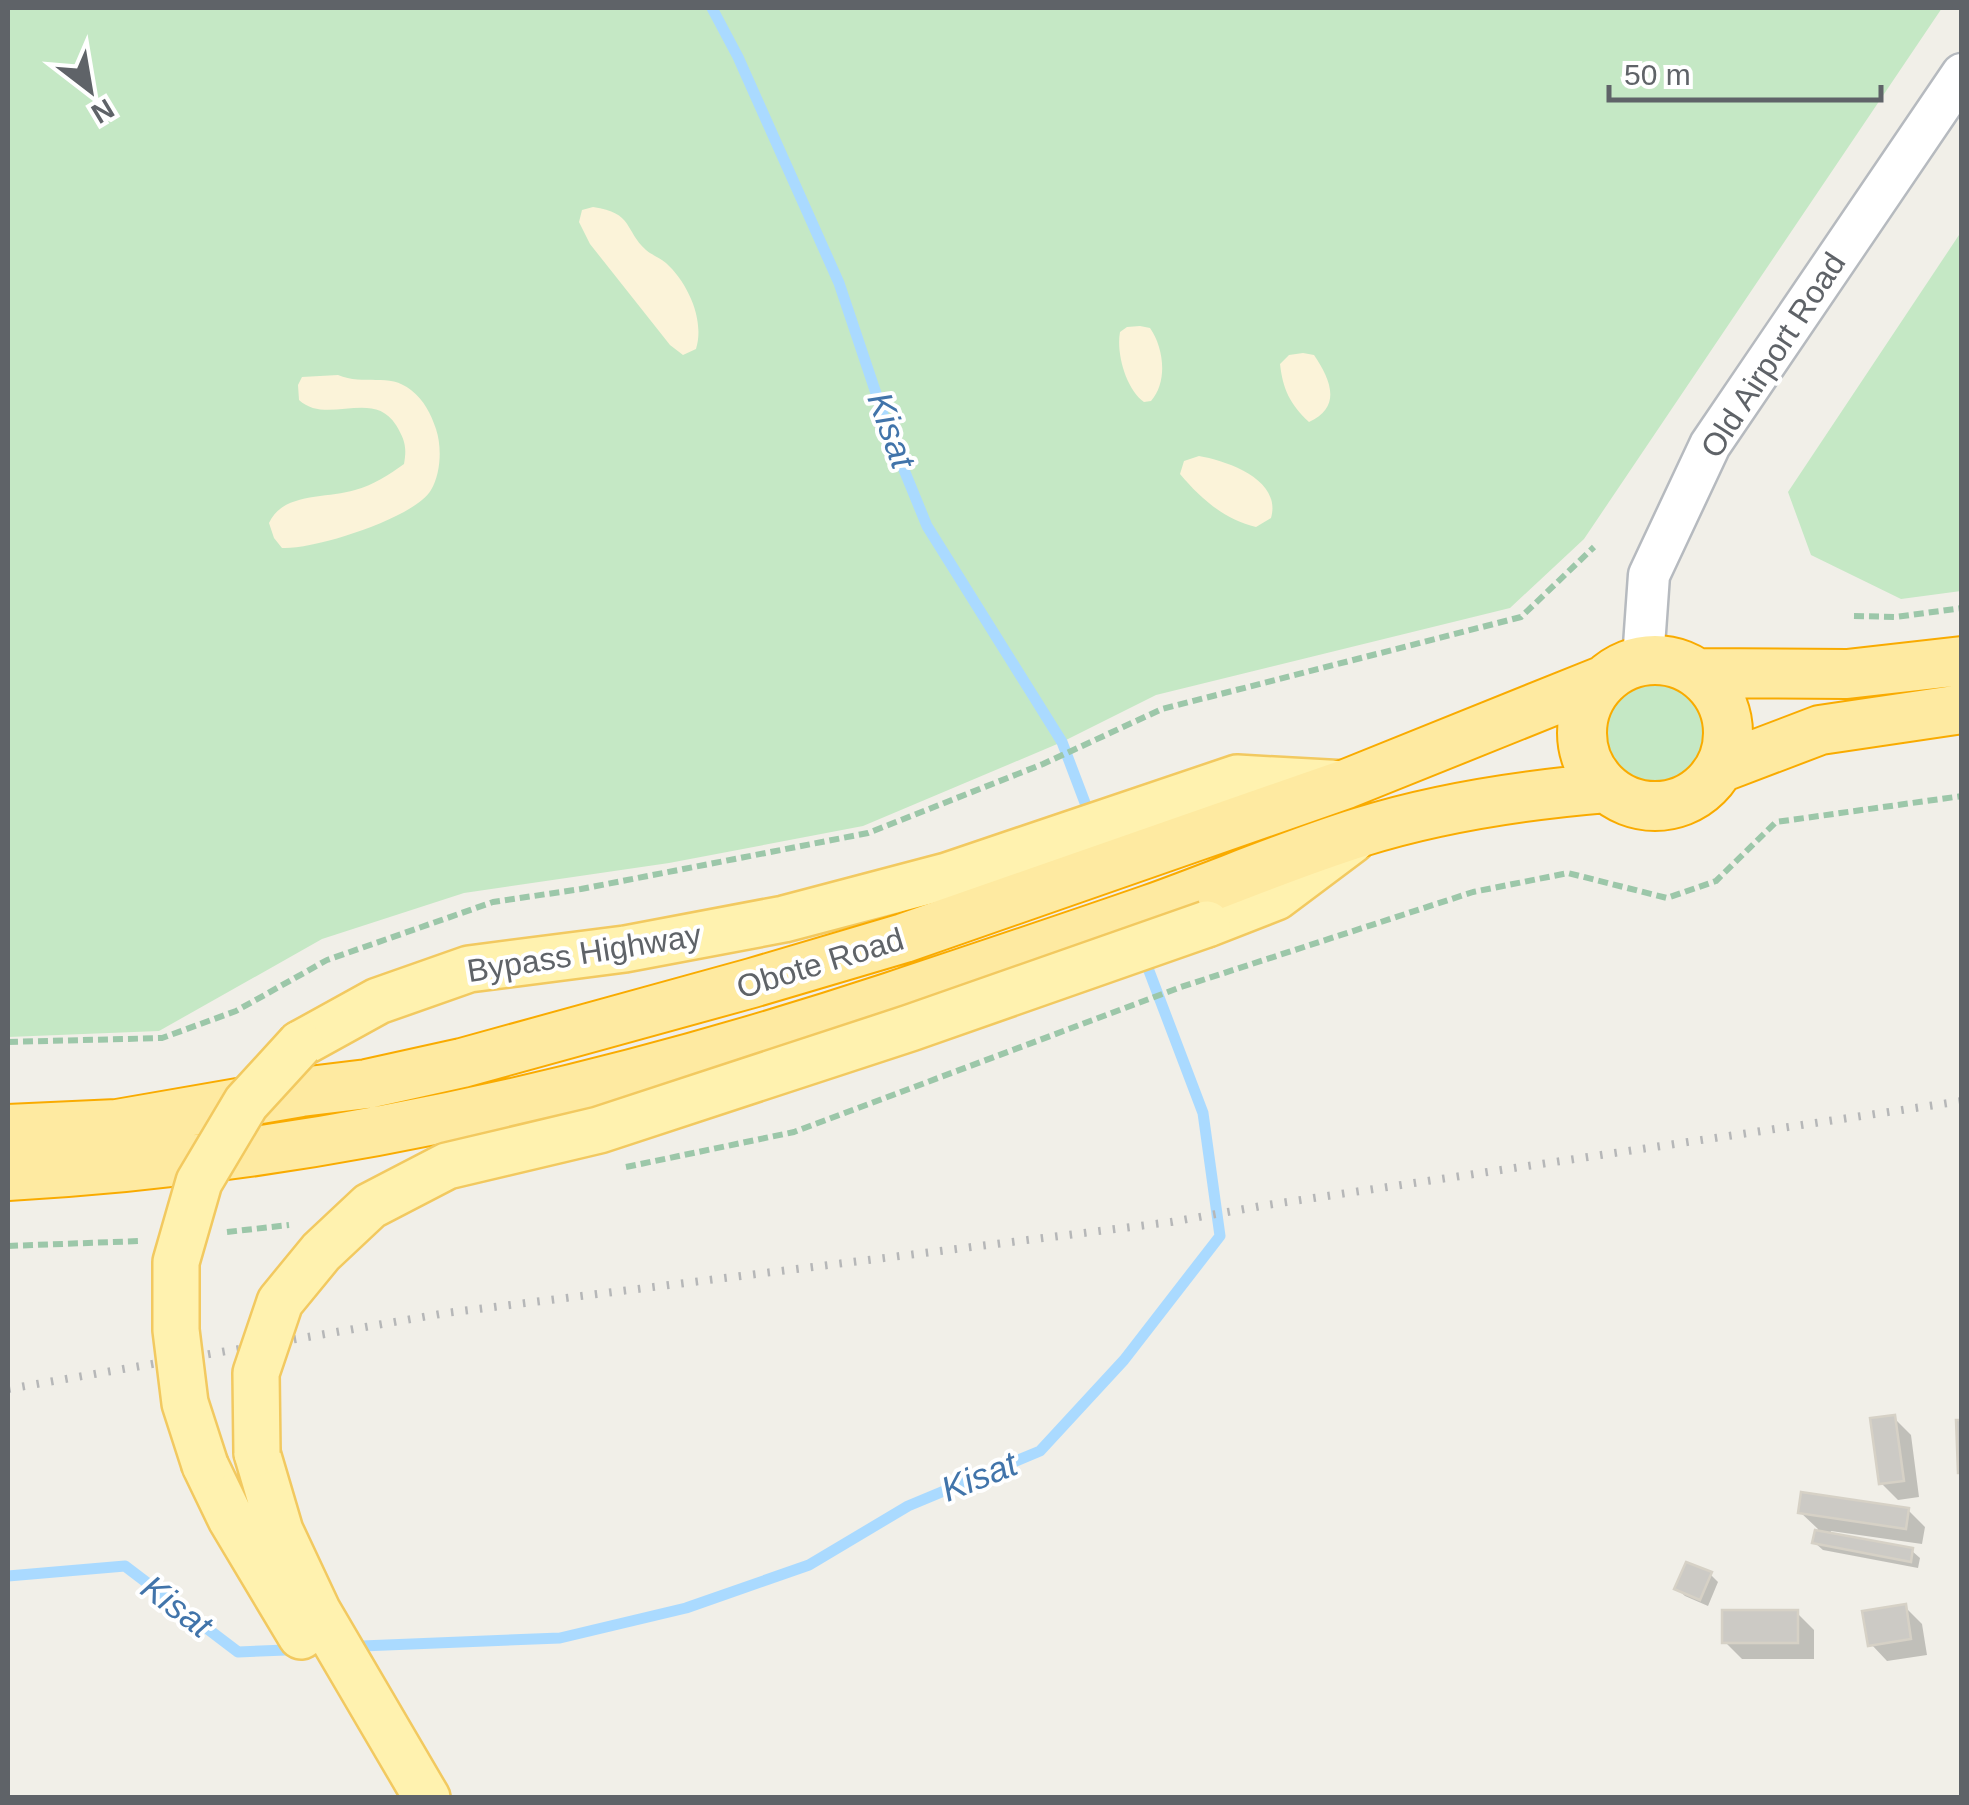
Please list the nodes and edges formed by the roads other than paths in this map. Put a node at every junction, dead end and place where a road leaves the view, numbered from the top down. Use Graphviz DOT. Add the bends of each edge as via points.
graph roads {
  1 [pos="1962,74"];
  2 [pos="1962,661"];
  3 [pos="1622,670"];
  4 [pos="1699,673"];
  5 [pos="1962,709"];
  6 [pos="1720,768"];
  7 [pos="1346,784"];
  8 [pos="1606,788"];
  9 [pos="1361,832"];
  10 [pos="8,1129"];
  11 [pos="8,1176"];
  12 [pos="396,1798"];
  13 [pos="427,1798"];
  1 -- 3 [label="main road, Old Airport Road" via="1710,445 1650,574"];
  2 -- 4 [label="highway" via="1846,674"];
  3 -- 4 [label="highway" via="1662,659"];
  3 -- 7 [label="highway, Obote Road"];
  3 -- 8 [label="highway" via="1588,700 1585,712 1582,748"];
  4 -- 6 [label="highway" via="1727,716"];
  5 -- 6 [label="highway" via="1820,730"];
  6 -- 8 [label="highway" via="1680,802 1629,802"];
  7 -- 10 [label="highway, Obote Road" via="904,938 462,1063 118,1124"];
  7 -- 12 [label="main road, Bypass Highway, bridge" via="1236,778 947,876 784,920 625,950 469,969 378,1000 300,1044 246,1102 199,1182 176,1262 184,1403 230,1519"];
  8 -- 9 [label="highway, Obote Road" via="1528,794"];
  9 -- 11 [label="highway, Obote Road" via="887,998 475,1112 294,1146"];
  9 -- 13 [label="main road, bridge" via="1276,897 1207,924 599,1130 447,1166 370,1206 321,1252 280,1302 256,1373 257,1454 280,1531 318,1612"];
}
